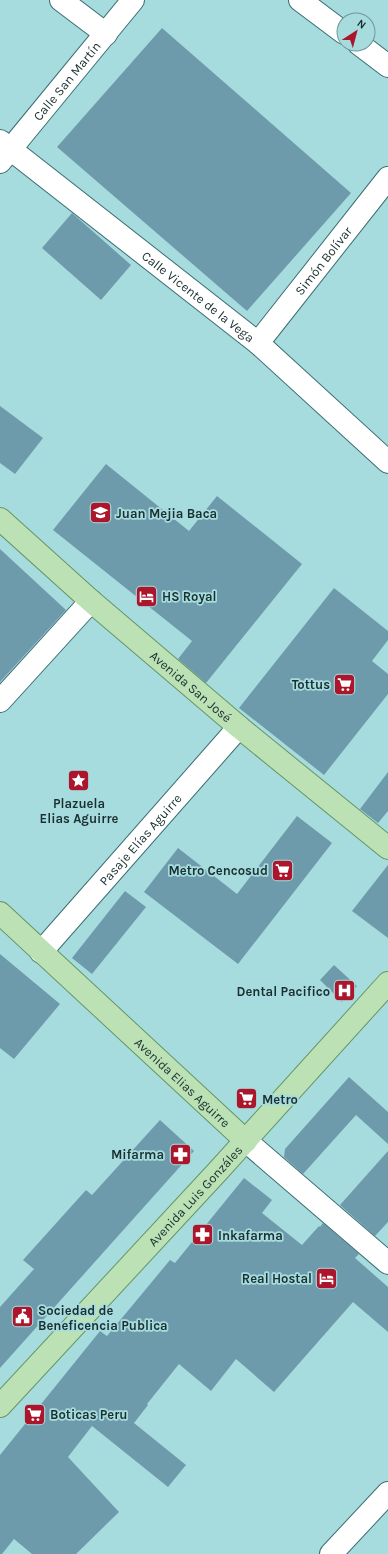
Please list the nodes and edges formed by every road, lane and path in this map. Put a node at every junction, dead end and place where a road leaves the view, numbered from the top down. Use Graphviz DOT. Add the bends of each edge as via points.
graph roads {
  1 [pos="61,0"];
  2 [pos="133,0"];
  3 [pos="300,0"];
  4 [pos="336,27"];
  5 [pos="106,34"];
  6 [pos="370,52"];
  7 [pos="388,66"];
  8 [pos="3,150"];
  9 [pos="388,178"];
  10 [pos="258,343"];
  11 [pos="388,462"];
  12 [pos="0,519"];
  13 [pos="91,601"];
  14 [pos="0,701"];
  15 [pos="239,727"];
  16 [pos="388,848"];
  17 [pos="0,913"];
  18 [pos="41,952"];
  19 [pos="388,983"];
  20 [pos="246,1141"];
  21 [pos="388,1263"];
  22 [pos="0,1406"];
  23 [pos="388,1493"];
  24 [pos="331,1554"];
  1 -- 5 [label="street"];
  2 -- 5 [label="street, Calle San Martín"];
  3 -- 4 [label="street"];
  5 -- 8 [label="street, Calle San Martín"];
  6 -- 7 [label="street"];
  8 -- 10 [label="street, Calle Vicente de la Vega"];
  9 -- 10 [label="street, Simón Bolívar"];
  10 -- 11 [label="street, Calle Vicente de la Vega"];
  12 -- 13 [label="main road, Avenida San José"];
  13 -- 14 [label="street"];
  13 -- 15 [label="main road, Avenida San José"];
  15 -- 16 [label="main road, Avenida San José"];
  15 -- 18 [label="street, Pasaje Elías Aguirre"];
  17 -- 18 [label="main road, Avenida Elias Aguirre"];
  18 -- 20 [label="main road, Avenida Elias Aguirre"];
  19 -- 20 [label="main road, Avenida Luis Gonzáles"];
  20 -- 21 [label="street, Avenida Elias Aguirre"];
  20 -- 22 [label="main road, Avenida Luis Gonzáles"];
  23 -- 24 [label="street"];
}
